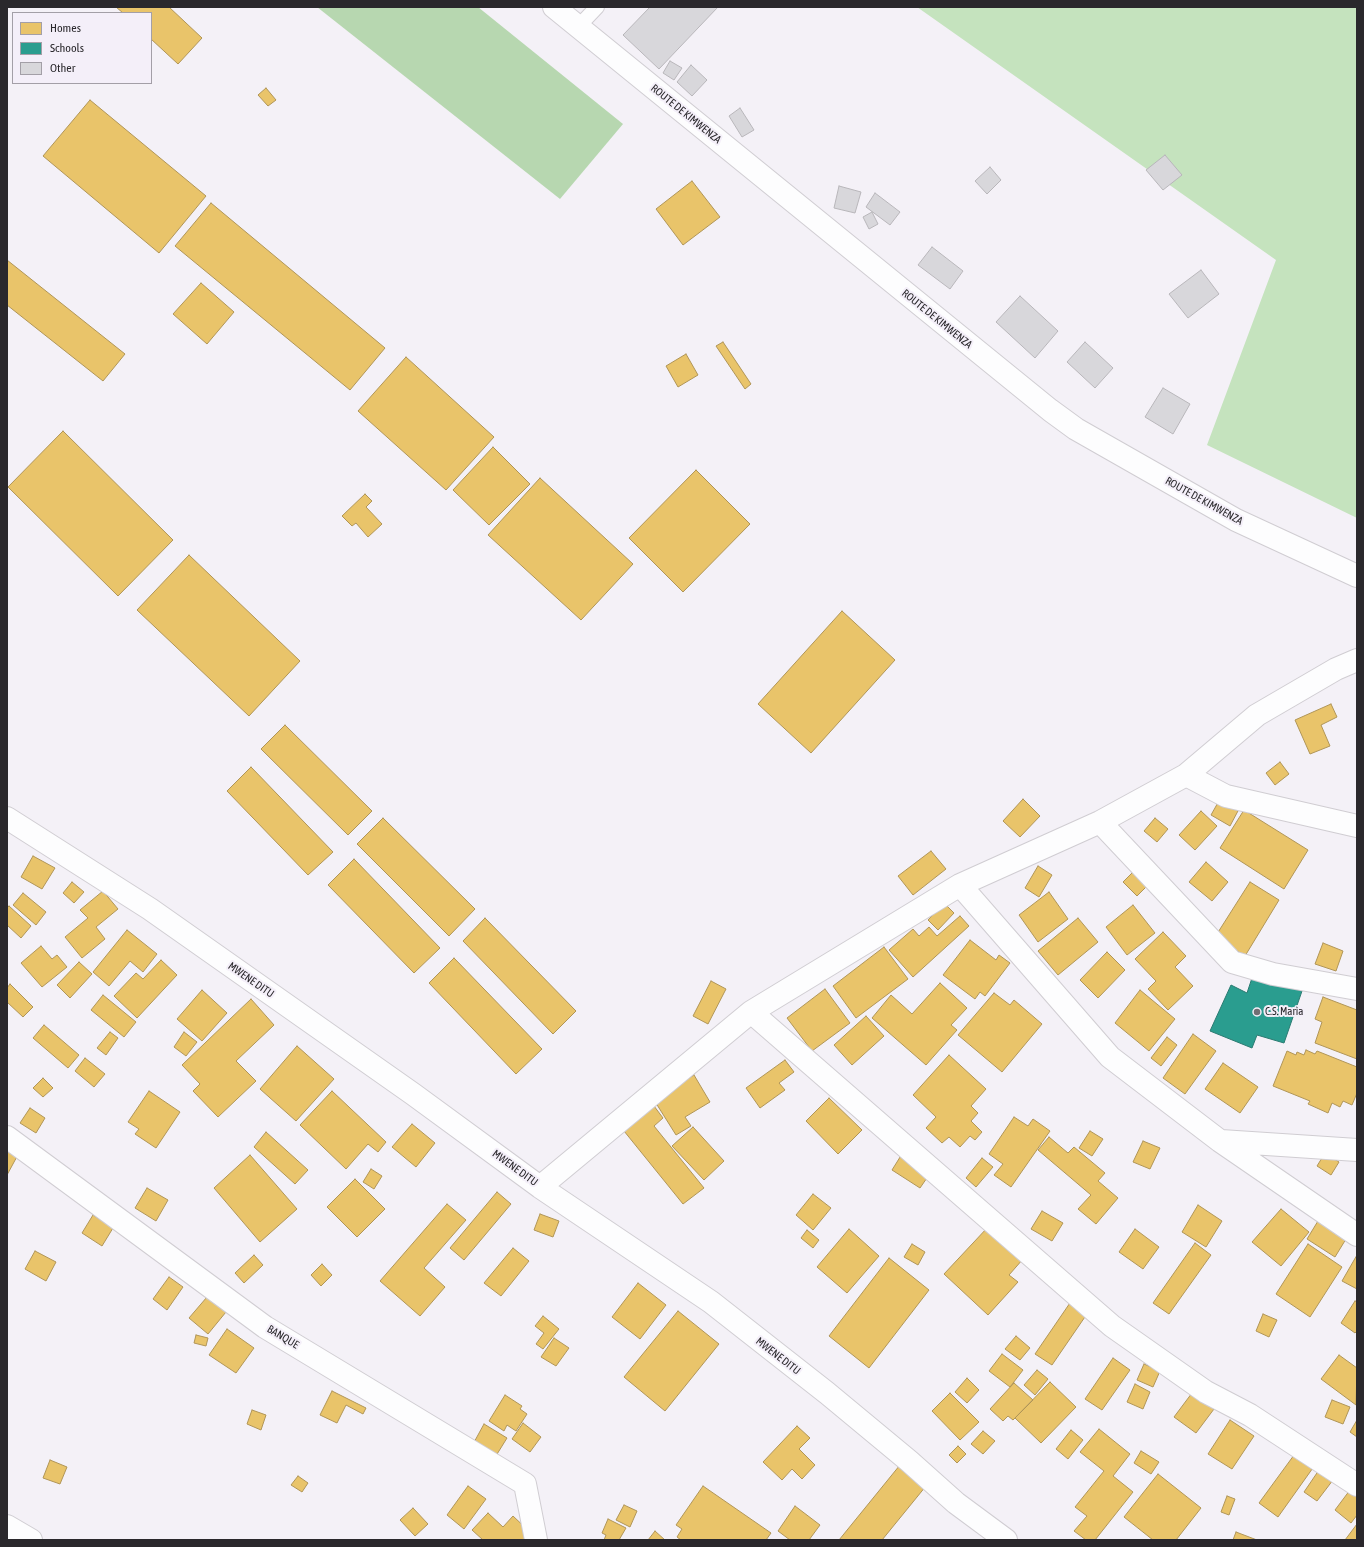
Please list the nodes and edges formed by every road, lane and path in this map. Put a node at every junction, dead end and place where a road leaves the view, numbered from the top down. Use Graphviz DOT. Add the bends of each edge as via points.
graph roads {
  1 [pos="554,7"];
  2 [pos="597,7"];
  3 [pos="578,27"];
  4 [pos="1357,576"];
  5 [pos="1357,660"];
  6 [pos="1186,775"];
  7 [pos="7,818"];
  8 [pos="1100,822"];
  9 [pos="1357,826"];
  10 [pos="960,885"];
  11 [pos="1357,989"];
  12 [pos="751,1012"];
  13 [pos="7,1137"];
  14 [pos="1220,1141"];
  15 [pos="1357,1150"];
  16 [pos="540,1187"];
  17 [pos="1357,1235"];
  18 [pos="1357,1486"];
  19 [pos="7,1526"];
  20 [pos="31,1540"];
  21 [pos="536,1540"];
  22 [pos="1006,1540"];
  1 -- 3 [label="street, ROUTE DE KIMWENZA"];
  2 -- 3 [label="lane"];
  3 -- 4 [label="street, ROUTE DE KIMWENZA" via="1050,410 1076,428 1236,520"];
  5 -- 6 [label="street" via="1336,669 1257,715"];
  6 -- 8 [label="street"];
  6 -- 9 [label="street" via="1226,796"];
  7 -- 16 [label="street, MWENE DITU" via="150,909 413,1094"];
  8 -- 10 [label="street"];
  8 -- 11 [label="street" via="1232,962 1273,974"];
  10 -- 12 [label="street"];
  10 -- 14 [label="street" via="1110,1057"];
  12 -- 16 [label="street"];
  12 -- 18 [label="street" via="1112,1326 1206,1392 1250,1415"];
  13 -- 21 [label="street, BANQUE" via="265,1327 525,1484"];
  14 -- 15 [label="street"];
  14 -- 17 [label="street"];
  16 -- 22 [label="street, MWENE DITU" via="711,1302 827,1393 956,1503"];
  19 -- 20 [label="street"];
}
